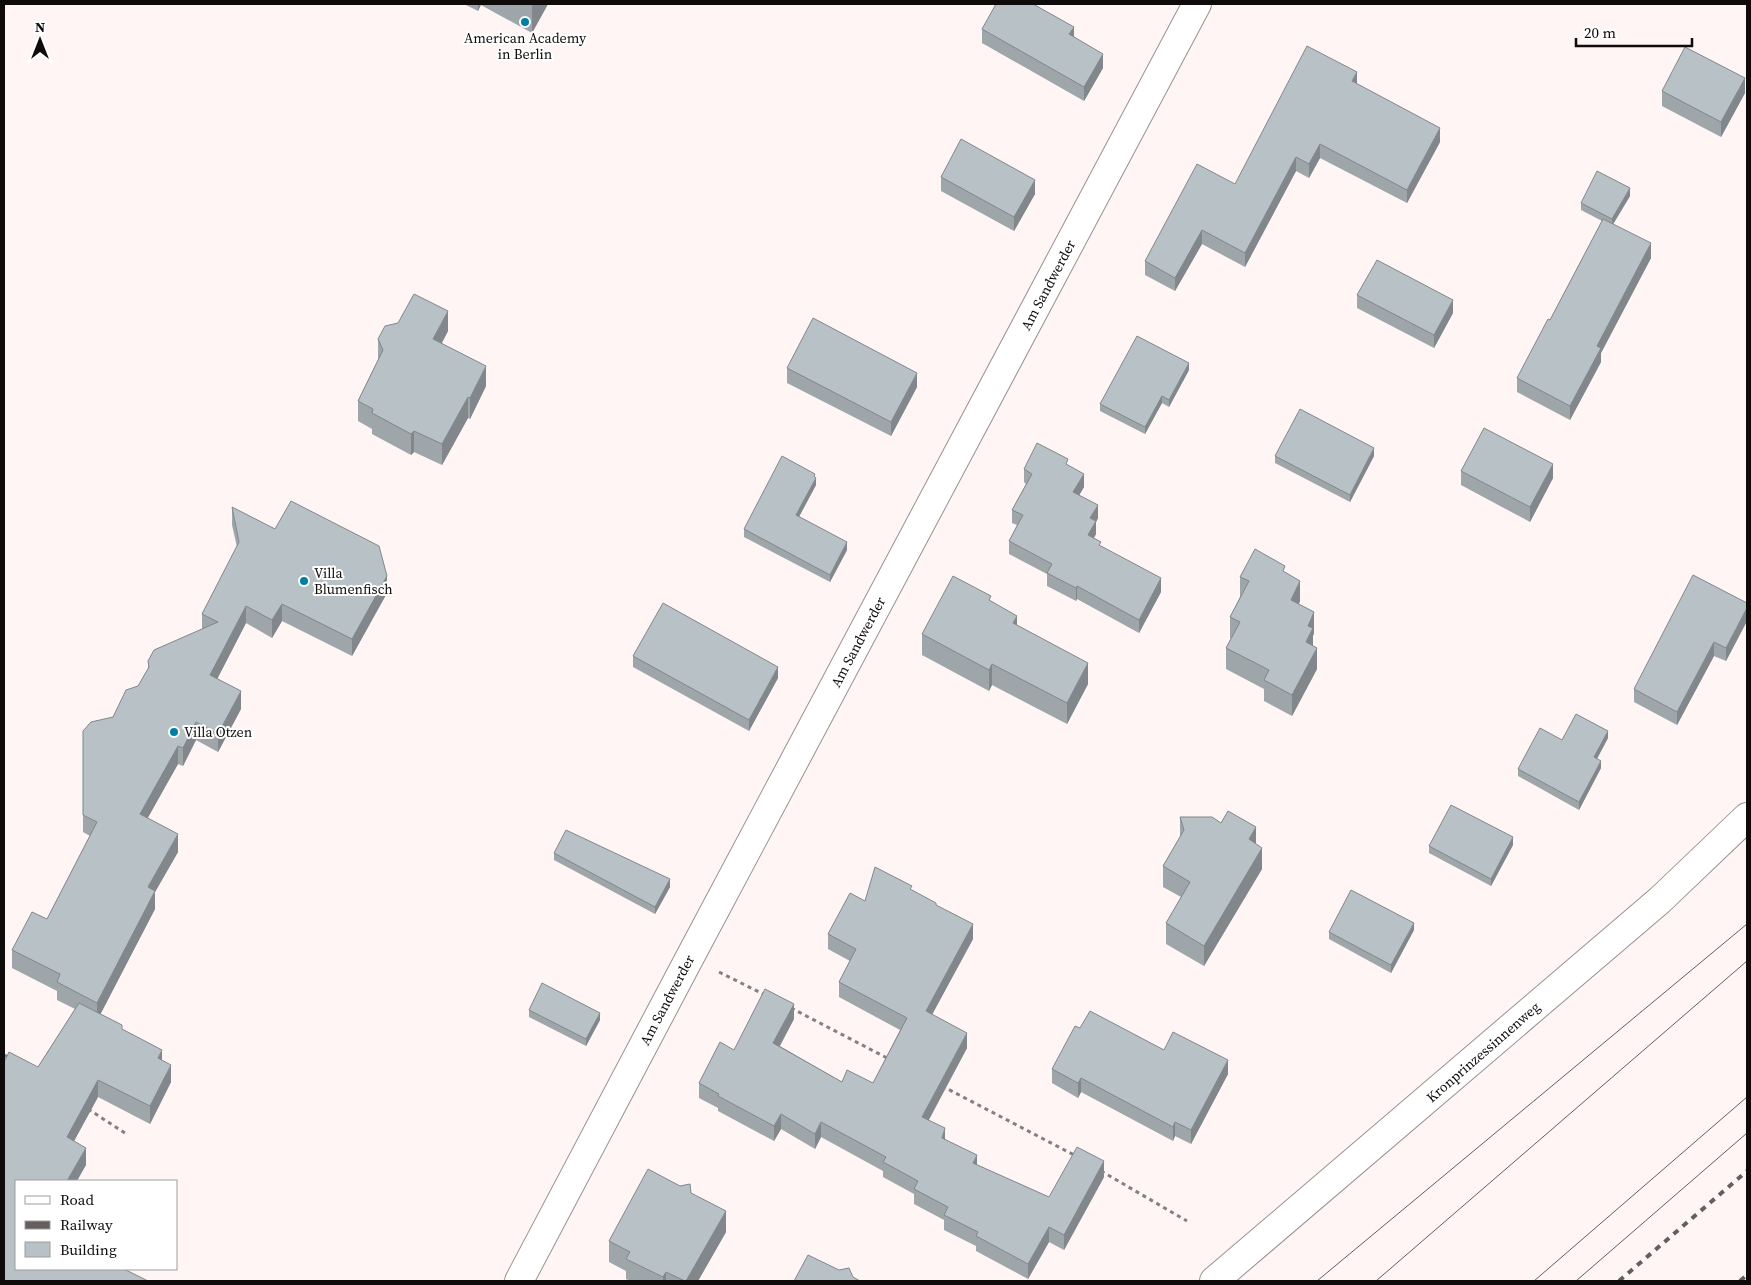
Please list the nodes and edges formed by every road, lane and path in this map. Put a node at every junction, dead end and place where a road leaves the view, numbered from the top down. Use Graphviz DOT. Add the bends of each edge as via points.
graph roads {
  1 [pos="1197,4"];
  2 [pos="1747,817"];
  3 [pos="690,956"];
  4 [pos="768,997"];
  5 [pos="786,1006"];
  6 [pos="4,1055"];
  7 [pos="12,1060"];
  8 [pos="890,1060"];
  9 [pos="934,1082"];
  10 [pos="84,1106"];
  11 [pos="128,1134"];
  12 [pos="1080,1159"];
  13 [pos="1097,1168"];
  14 [pos="1187,1221"];
  15 [pos="519,1281"];
  16 [pos="1214,1281"];
  1 -- 3 [label="street, Am Sandwerder"];
  2 -- 16 [label="street, Kronprinzessinnenweg" via="1660,900"];
  3 -- 4 [label="path"];
  3 -- 15 [label="street, Am Sandwerder"];
  5 -- 8 [label="path"];
  6 -- 7 [label="path"];
  9 -- 12 [label="path"];
  10 -- 11 [label="path"];
  13 -- 14 [label="path"];
}
